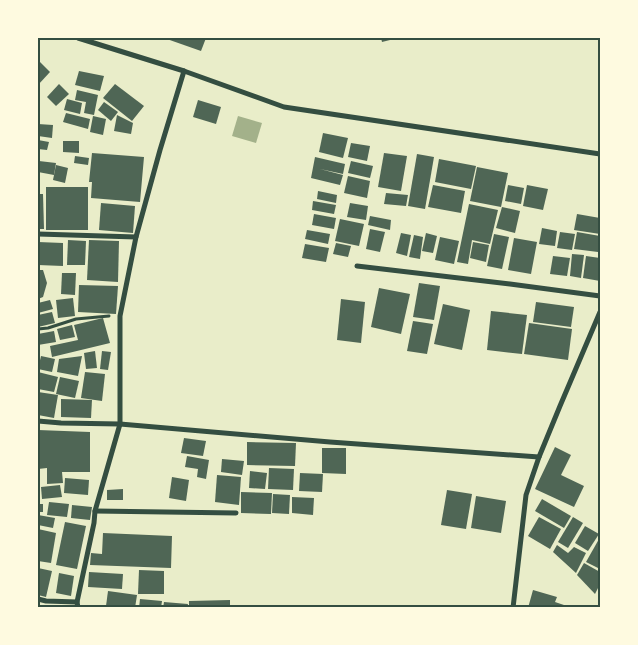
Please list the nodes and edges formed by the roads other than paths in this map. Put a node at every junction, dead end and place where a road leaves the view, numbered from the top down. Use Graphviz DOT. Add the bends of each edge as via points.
graph roads {
  1 [pos="78,38"];
  2 [pos="184,72"];
  3 [pos="600,154"];
  4 [pos="38,234"];
  5 [pos="136,237"];
  6 [pos="357,266"];
  7 [pos="600,296"];
  8 [pos="600,312"];
  9 [pos="38,421"];
  10 [pos="120,424"];
  11 [pos="539,457"];
  12 [pos="95,510"];
  13 [pos="236,513"];
  14 [pos="38,599"];
  15 [pos="78,605"];
  16 [pos="513,608"];
  1 -- 2 [label="street"];
  2 -- 3 [label="street" via="284,107"];
  2 -- 5 [label="street"];
  4 -- 5 [label="street"];
  5 -- 10 [label="street" via="120,316"];
  6 -- 7 [label="street"];
  8 -- 11 [label="street"];
  9 -- 10 [label="street"];
  10 -- 11 [label="street"];
  10 -- 12 [label="street"];
  11 -- 16 [label="street" via="526,495"];
  12 -- 13 [label="street"];
  12 -- 15 [label="street"];
  14 -- 15 [label="street"];
}
